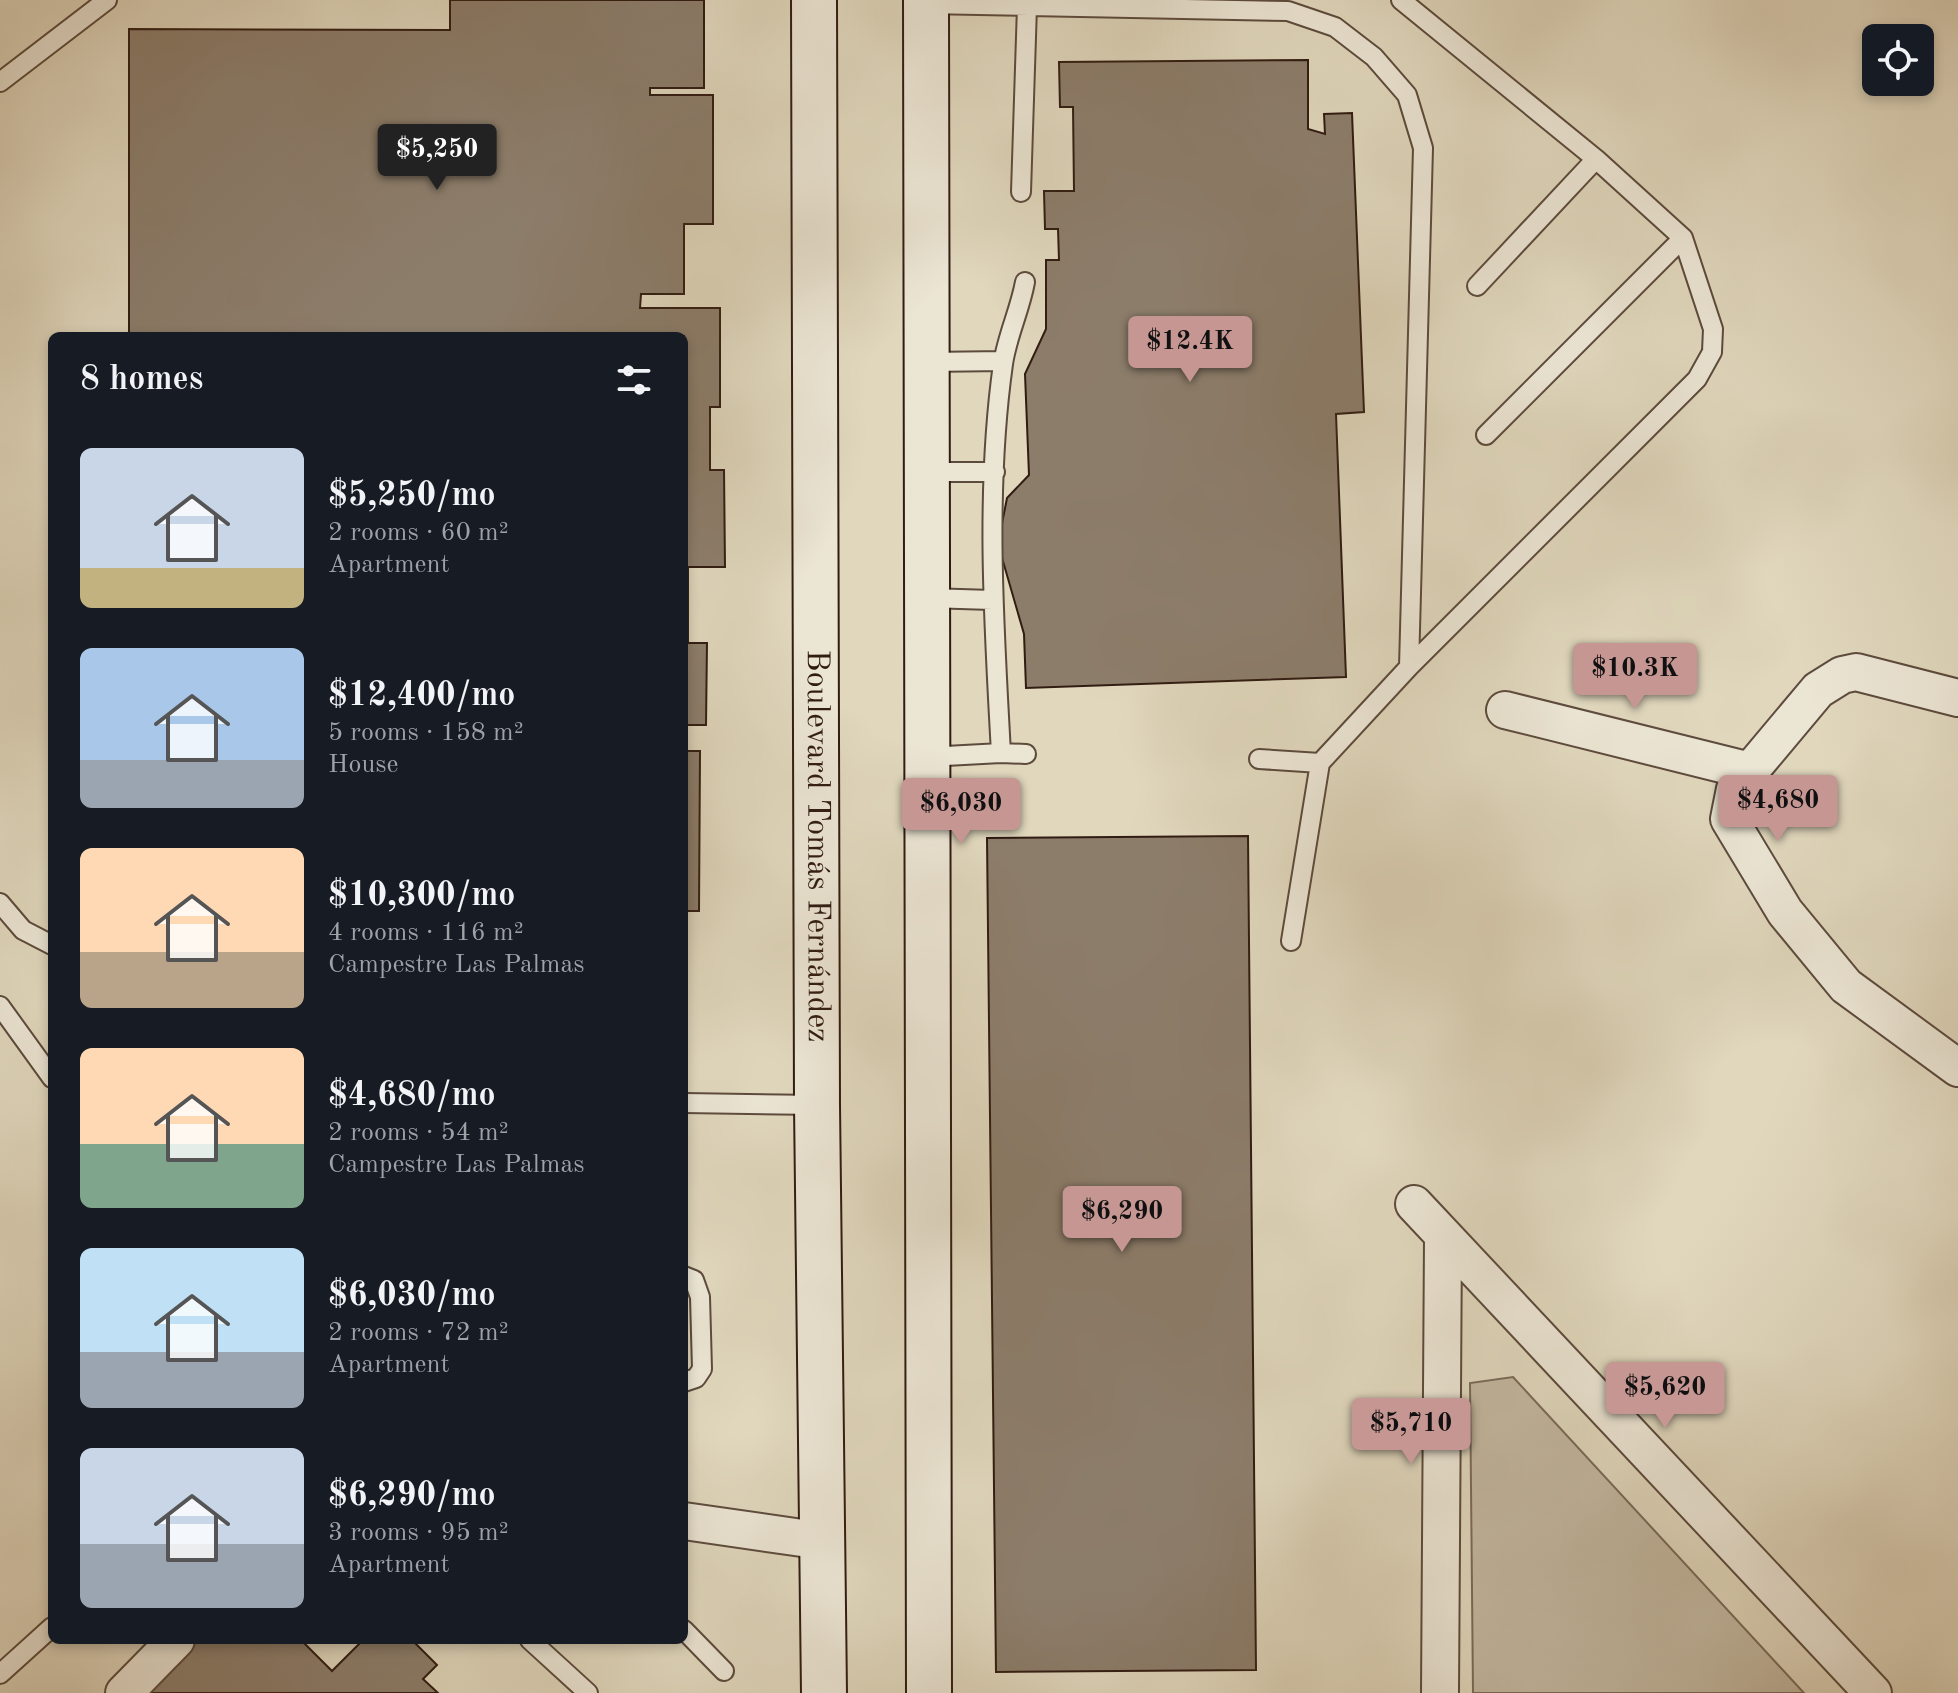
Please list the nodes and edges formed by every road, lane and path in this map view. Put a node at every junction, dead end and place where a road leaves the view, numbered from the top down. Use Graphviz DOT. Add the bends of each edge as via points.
graph roads {
  1 [pos="107,0"];
  2 [pos="814,0"];
  3 [pos="1401,0"];
  4 [pos="926,2"];
  5 [pos="1027,6"];
  6 [pos="0,82"];
  7 [pos="1596,159"];
  8 [pos="1021,192"];
  9 [pos="1683,238"];
  10 [pos="1025,282"];
  11 [pos="1477,286"];
  12 [pos="1003,361"];
  13 [pos="928,362"];
  14 [pos="1486,435"];
  15 [pos="928,472"];
  16 [pos="995,472"];
  17 [pos="928,598"];
  18 [pos="992,600"];
  19 [pos="1409,667"];
  20 [pos="1958,698"];
  21 [pos="1505,710"];
  22 [pos="1001,753"];
  23 [pos="1026,754"];
  24 [pos="927,757"];
  25 [pos="1259,759"];
  26 [pos="1320,763"];
  27 [pos="1750,771"];
  28 [pos="0,903"];
  29 [pos="1291,941"];
  30 [pos="48,943"];
  31 [pos="0,1006"];
  32 [pos="1958,1068"];
  33 [pos="48,1072"];
  34 [pos="688,1103"];
  35 [pos="817,1105"];
  36 [pos="1414,1204"];
  37 [pos="1443,1239"];
  38 [pos="688,1278"];
  39 [pos="688,1381"];
  40 [pos="688,1522"];
  41 [pos="823,1541"];
  42 [pos="48,1631"];
  43 [pos="688,1634"];
  44 [pos="172,1644"];
  45 [pos="534,1644"];
  46 [pos="724,1671"];
  47 [pos="0,1674"];
  48 [pos="124,1693"];
  49 [pos="588,1693"];
  50 [pos="824,1693"];
  51 [pos="929,1693"];
  52 [pos="1440,1693"];
  53 [pos="1873,1693"];
  1 -- 6 [label="lane"];
  2 -- 35 [label="main road, Boulevard Tomás Fernández"];
  3 -- 7 [label="lane"];
  4 -- 5 [label="lane"];
  4 -- 13 [label="main road"];
  5 -- 8 [label="lane"];
  5 -- 19 [label="lane" via="1288,11 1335,27 1374,57 1407,95 1423,148"];
  7 -- 9 [label="lane"];
  7 -- 11 [label="lane"];
  9 -- 14 [label="lane"];
  9 -- 19 [label="lane" via="1713,329 1712,352 1697,379"];
  10 -- 12 [label="lane"];
  12 -- 13 [label="lane"];
  12 -- 16 [label="lane"];
  13 -- 15 [label="main road"];
  15 -- 16 [label="lane"];
  15 -- 17 [label="main road"];
  16 -- 18 [label="lane"];
  17 -- 18 [label="lane"];
  17 -- 24 [label="main road"];
  18 -- 22 [label="lane"];
  19 -- 26 [label="lane"];
  20 -- 27 [label="street" via="1856,672 1842,675 1818,690"];
  21 -- 27 [label="street"];
  22 -- 23 [label="lane"];
  22 -- 24 [label="lane"];
  24 -- 51 [label="main road"];
  25 -- 26 [label="lane"];
  26 -- 29 [label="lane"];
  27 -- 32 [label="street" via="1732,796 1729,819 1785,912 1846,986"];
  28 -- 30 [label="lane" via="23,930"];
  31 -- 33 [label="lane"];
  34 -- 35 [label="lane"];
  35 -- 41 [label="main road, Boulevard Tomás Fernández"];
  36 -- 37 [label="street"];
  37 -- 52 [label="street"];
  37 -- 53 [label="street"];
  38 -- 39 [label="lane" via="700,1297 702,1369"];
  40 -- 41 [label="street"];
  41 -- 50 [label="main road, Boulevard Tomás Fernández"];
  42 -- 47 [label="lane"];
  43 -- 46 [label="lane"];
  44 -- 48 [label="street"];
  45 -- 49 [label="lane"];
}
